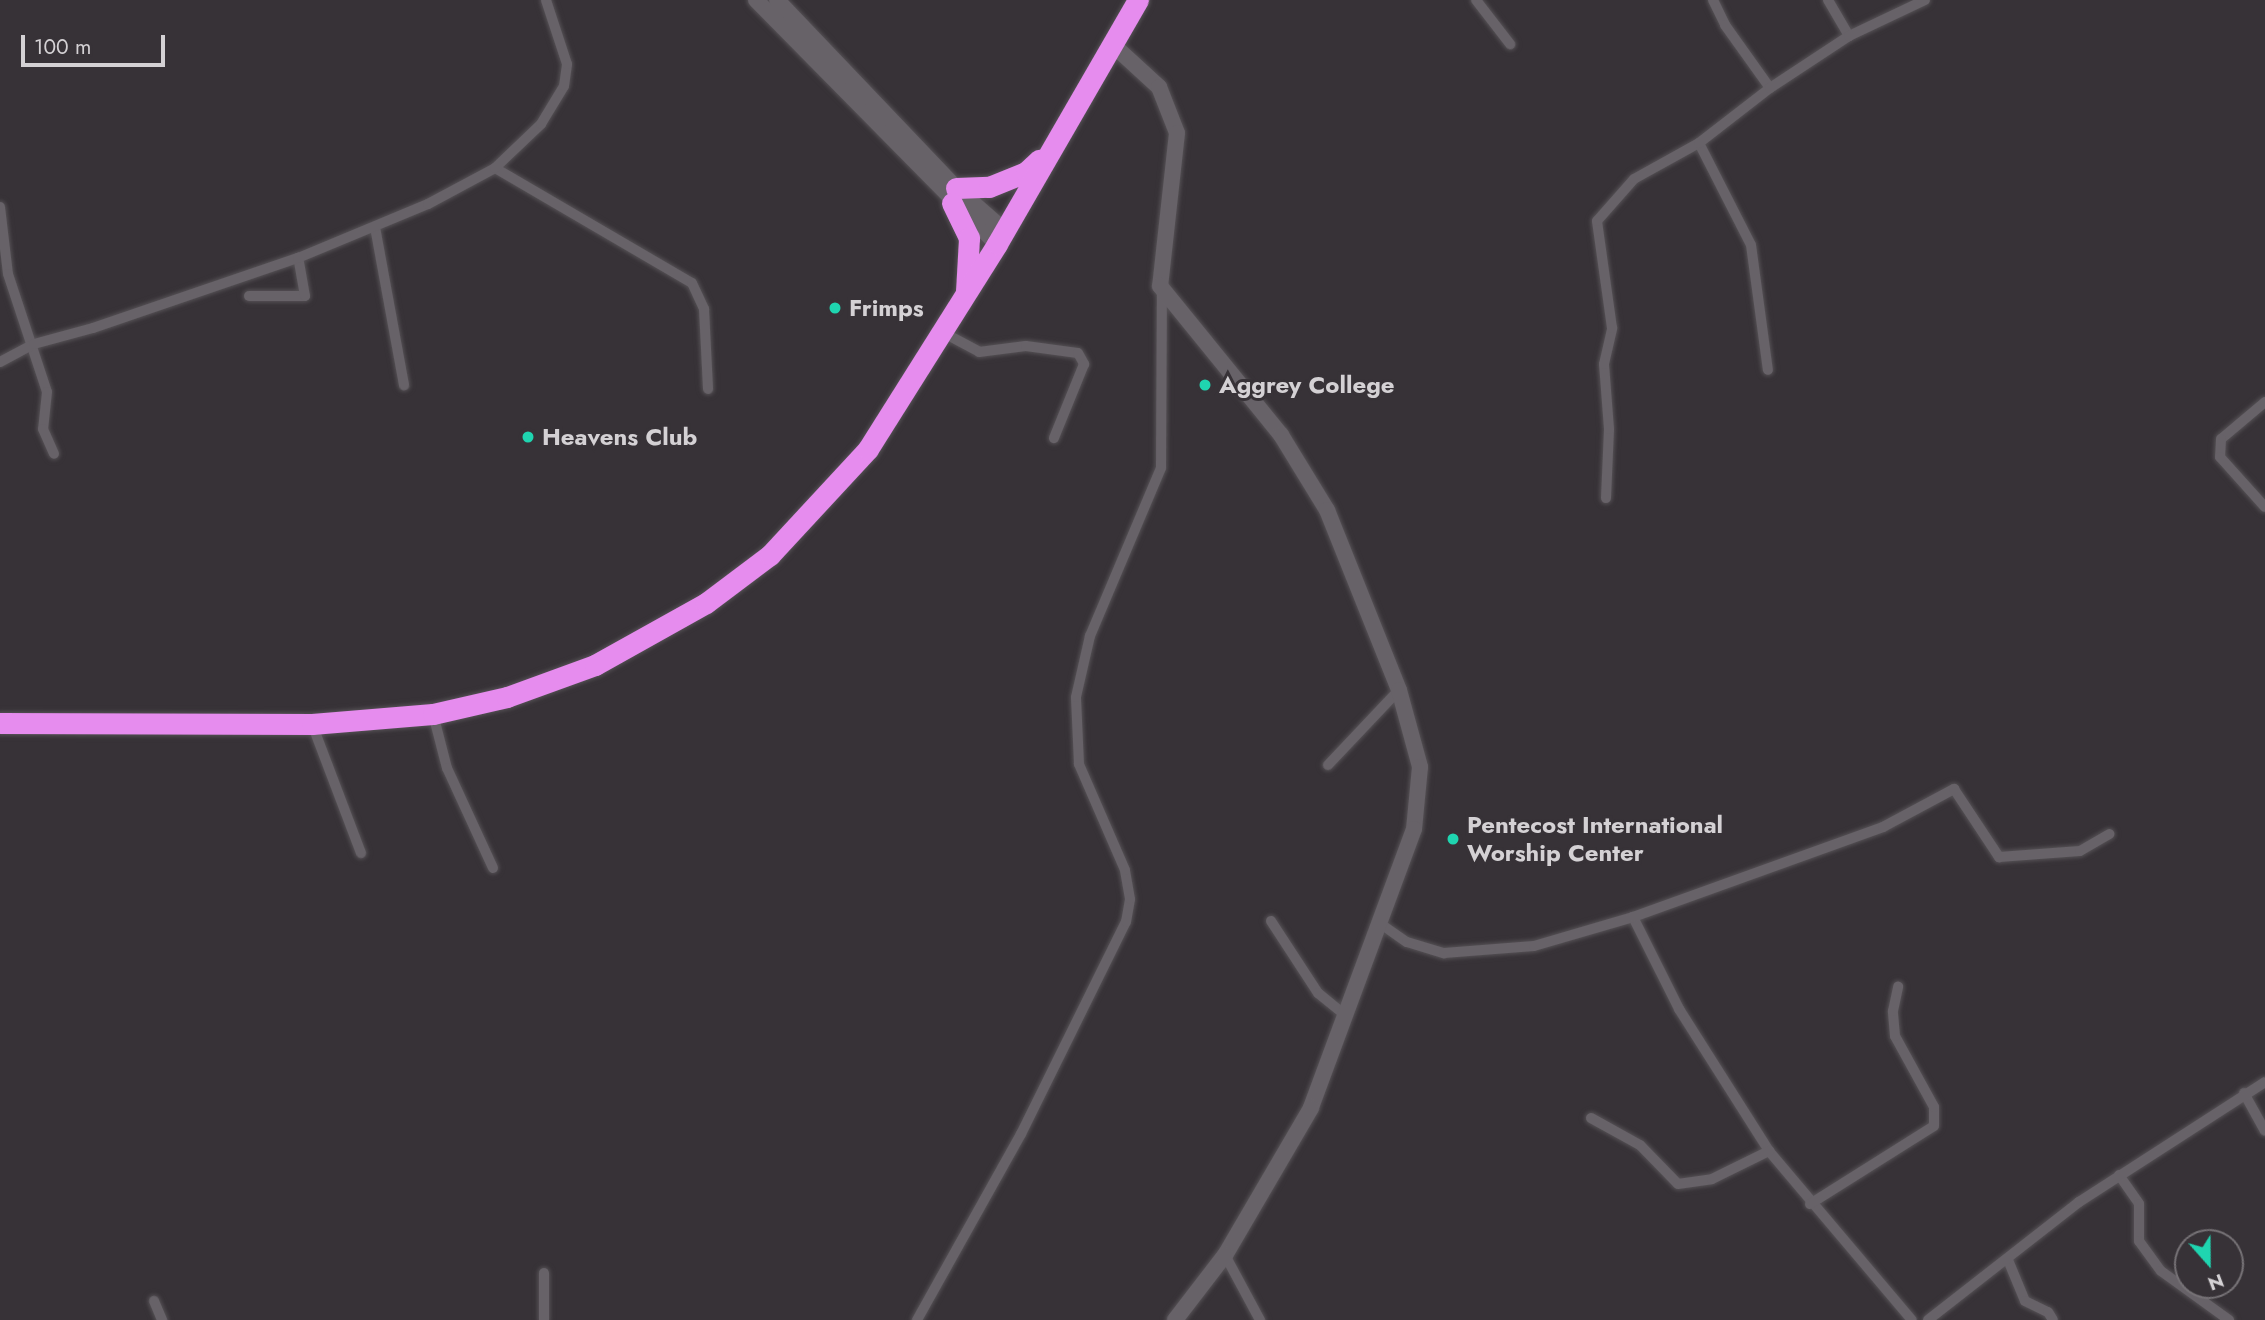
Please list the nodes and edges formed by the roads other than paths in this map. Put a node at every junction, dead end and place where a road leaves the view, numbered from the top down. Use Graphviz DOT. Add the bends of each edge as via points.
graph roads {
  1 [pos="546,0"];
  2 [pos="756,0"];
  3 [pos="776,0"];
  4 [pos="1138,0"];
  5 [pos="1476,0"];
  6 [pos="1713,0"];
  7 [pos="1828,0"];
  8 [pos="1924,0"];
  9 [pos="1849,36"];
  10 [pos="1112,44"];
  11 [pos="1510,44"];
  12 [pos="1770,88"];
  13 [pos="1699,144"];
  14 [pos="1046,153"];
  15 [pos="495,168"];
  16 [pos="954,196"];
  17 [pos="0,207"];
  18 [pos="375,227"];
  19 [pos="1001,237"];
  20 [pos="298,258"];
  21 [pos="1163,292"];
  22 [pos="966,293"];
  23 [pos="249,296"];
  24 [pos="944,333"];
  25 [pos="34,344"];
  26 [pos="0,362"];
  27 [pos="1768,370"];
  28 [pos="404,385"];
  29 [pos="708,389"];
  30 [pos="2265,402"];
  31 [pos="1054,438"];
  32 [pos="54,454"];
  33 [pos="1606,498"];
  34 [pos="2265,507"];
  35 [pos="1399,690"];
  36 [pos="433,715"];
  37 [pos="0,723"];
  38 [pos="312,724"];
  39 [pos="1328,765"];
  40 [pos="2109,834"];
  41 [pos="361,853"];
  42 [pos="493,868"];
  43 [pos="1633,917"];
  44 [pos="1271,921"];
  45 [pos="1378,922"];
  46 [pos="1898,987"];
  47 [pos="1345,1015"];
  48 [pos="2265,1082"];
  49 [pos="2244,1093"];
  50 [pos="1591,1118"];
  51 [pos="2265,1131"];
  52 [pos="1769,1151"];
  53 [pos="2119,1175"];
  54 [pos="1810,1204"];
  55 [pos="1225,1255"];
  56 [pos="2008,1260"];
  57 [pos="544,1273"];
  58 [pos="153,1301"];
  59 [pos="162,1320"];
  60 [pos="544,1320"];
  61 [pos="916,1320"];
  62 [pos="1175,1320"];
  63 [pos="1260,1320"];
  64 [pos="1912,1320"];
  65 [pos="1928,1320"];
  66 [pos="2053,1320"];
  67 [pos="2229,1320"];
  1 -- 15 [label="street" via="566,64 564,86 541,124"];
  2 -- 16 [label="street"];
  3 -- 16 [label="street"];
  4 -- 10 [label="highway"];
  5 -- 11 [label="street"];
  6 -- 12 [label="street" via="1725,25"];
  7 -- 9 [label="street"];
  8 -- 9 [label="street"];
  9 -- 12 [label="street"];
  10 -- 14 [label="highway"];
  10 -- 21 [label="street" via="1159,87 1177,133 1160,282"];
  12 -- 13 [label="street"];
  13 -- 27 [label="street" via="1751,245"];
  13 -- 33 [label="street" via="1634,180 1594,227 1610,289 1612,328 1604,363 1609,429"];
  14 -- 16 [label="highway" via="1009,181"];
  14 -- 19 [label="highway"];
  15 -- 18 [label="street"];
  15 -- 29 [label="street" via="692,283 704,309"];
  16 -- 19 [label="street"];
  16 -- 22 [label="highway" via="970,237"];
  17 -- 25 [label="street" via="8,274"];
  18 -- 20 [label="street"];
  18 -- 28 [label="street"];
  19 -- 22 [label="highway"];
  20 -- 23 [label="street" via="304,296"];
  20 -- 25 [label="street"];
  21 -- 35 [label="street" via="1281,435 1314,488 1335,526"];
  21 -- 61 [label="street" via="1161,468 1090,636 1076,696 1079,764 1125,870 1130,899 1126,922 1021,1135"];
  22 -- 24 [label="highway"];
  24 -- 31 [label="street" via="979,352 1026,346 1078,353 1084,363"];
  24 -- 36 [label="highway" via="868,449 816,511 749,572 706,603 595,665 507,697"];
  25 -- 26 [label="street"];
  25 -- 32 [label="street" via="47,398 43,429"];
  30 -- 34 [label="street" via="2221,439 2220,457"];
  35 -- 39 [label="street"];
  35 -- 45 [label="street" via="1421,780 1414,829"];
  36 -- 38 [label="highway"];
  36 -- 42 [label="street" via="447,768"];
  37 -- 38 [label="highway"];
  38 -- 41 [label="street"];
  40 -- 43 [label="street" via="2080,850 1999,857 1954,789 1883,827"];
  43 -- 45 [label="street" via="1534,946 1478,954 1419,947"];
  43 -- 52 [label="street" via="1679,1009"];
  44 -- 47 [label="street" via="1318,993"];
  45 -- 47 [label="street"];
  46 -- 54 [label="street" via="1893,1011 1895,1037 1934,1107 1934,1126"];
  47 -- 55 [label="street" via="1300,1132"];
  48 -- 49 [label="street"];
  49 -- 51 [label="street"];
  49 -- 53 [label="street"];
  50 -- 52 [label="street" via="1640,1145 1678,1184 1712,1179"];
  52 -- 54 [label="street"];
  53 -- 56 [label="street"];
  53 -- 67 [label="street" via="2139,1204 2139,1241 2161,1271"];
  54 -- 64 [label="street"];
  55 -- 62 [label="street"];
  55 -- 63 [label="street"];
  56 -- 65 [label="street"];
  56 -- 66 [label="street" via="2025,1301 2048,1312"];
  57 -- 60 [label="street"];
  58 -- 59 [label="street"];
}
